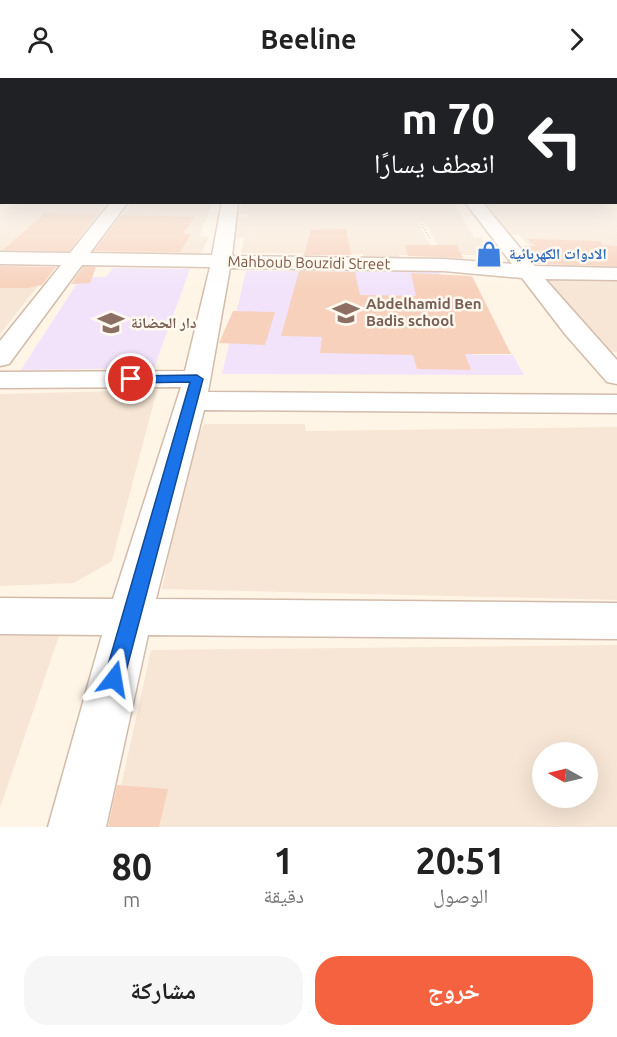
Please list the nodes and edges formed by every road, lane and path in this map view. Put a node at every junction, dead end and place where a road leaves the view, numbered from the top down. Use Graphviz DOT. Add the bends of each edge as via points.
graph roads {
  1 [pos="106,220"];
  2 [pos="227,220"];
  3 [pos="488,220"];
  4 [pos="0,258"];
  5 [pos="76,258"];
  6 [pos="221,262"];
  7 [pos="530,272"];
  8 [pos="617,274"];
  9 [pos="0,357"];
  10 [pos="617,376"];
  11 [pos="0,380"];
  12 [pos="194,390"];
  13 [pos="617,404"];
  14 [pos="130,615"];
  15 [pos="0,616"];
  16 [pos="617,621"];
  17 [pos="77,827"];
  1 -- 5 [label="street"];
  2 -- 6 [label="street"];
  3 -- 7 [label="street"];
  4 -- 5 [label="street, Mahboub Bouzidi Street"];
  5 -- 6 [label="street, Mahboub Bouzidi Street"];
  5 -- 9 [label="street"];
  6 -- 7 [label="street, Mahboub Bouzidi Street" via="444,265"];
  6 -- 12 [label="street"];
  7 -- 8 [label="street, Mahboub Bouzidi Street"];
  7 -- 10 [label="street"];
  11 -- 12 [label="street"];
  12 -- 13 [label="street"];
  12 -- 14 [label="street"];
  14 -- 15 [label="street"];
  14 -- 16 [label="street"];
  14 -- 17 [label="street"];
}
